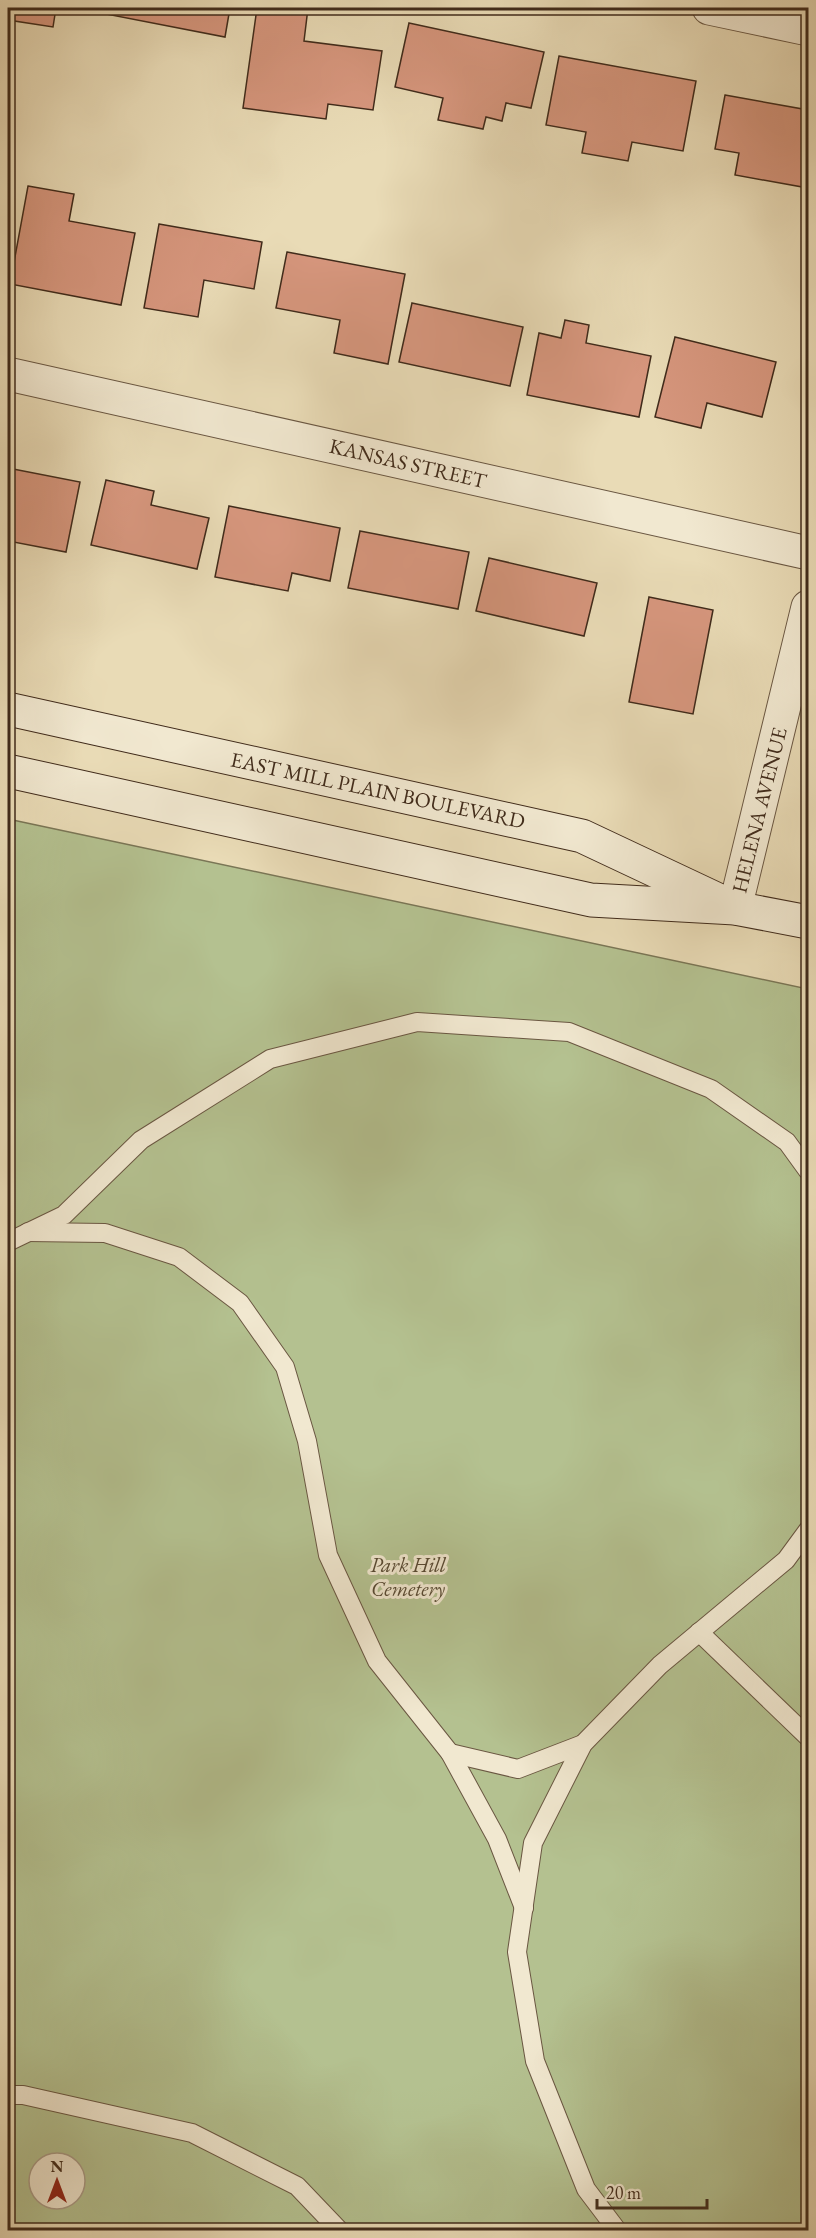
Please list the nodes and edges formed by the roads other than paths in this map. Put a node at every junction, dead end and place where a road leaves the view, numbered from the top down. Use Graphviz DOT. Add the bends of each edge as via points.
graph roads {
  1 [pos="710,8"];
  2 [pos="808,29"];
  3 [pos="8,374"];
  4 [pos="808,553"];
  5 [pos="808,607"];
  6 [pos="8,709"];
  7 [pos="8,771"];
  8 [pos="735,908"];
  9 [pos="808,922"];
  10 [pos="808,1171"];
  11 [pos="28,1232"];
  12 [pos="8,1242"];
  13 [pos="808,1530"];
  14 [pos="699,1632"];
  15 [pos="808,1737"];
  16 [pos="583,1744"];
  17 [pos="450,1753"];
  18 [pos="524,1908"];
  19 [pos="8,2096"];
  20 [pos="339,2230"];
  21 [pos="617,2230"];
  1 -- 2 [label="main road"];
  3 -- 4 [label="main road, KANSAS STREET"];
  5 -- 8 [label="main road, HELENA AVENUE"];
  6 -- 8 [label="main road, EAST MILL PLAIN BOULEVARD" via="582,836"];
  7 -- 8 [label="main road, EAST MILL PLAIN BOULEVARD" via="591,900"];
  8 -- 9 [label="main road, EAST MILL PLAIN BOULEVARD"];
  10 -- 11 [label="lane" via="787,1142 711,1089 569,1032 417,1022 270,1059 141,1140 64,1215"];
  11 -- 12 [label="lane"];
  11 -- 17 [label="lane" via="105,1233 179,1257 240,1303 285,1367 307,1441 328,1555 377,1661"];
  13 -- 14 [label="lane" via="786,1560"];
  14 -- 15 [label="lane"];
  14 -- 16 [label="lane" via="660,1665"];
  16 -- 17 [label="lane" via="518,1769"];
  16 -- 18 [label="lane" via="533,1843"];
  17 -- 18 [label="lane" via="497,1839"];
  18 -- 21 [label="lane" via="517,1952 535,2061 586,2189"];
  19 -- 20 [label="lane" via="22,2095 192,2133 297,2186"];
}
